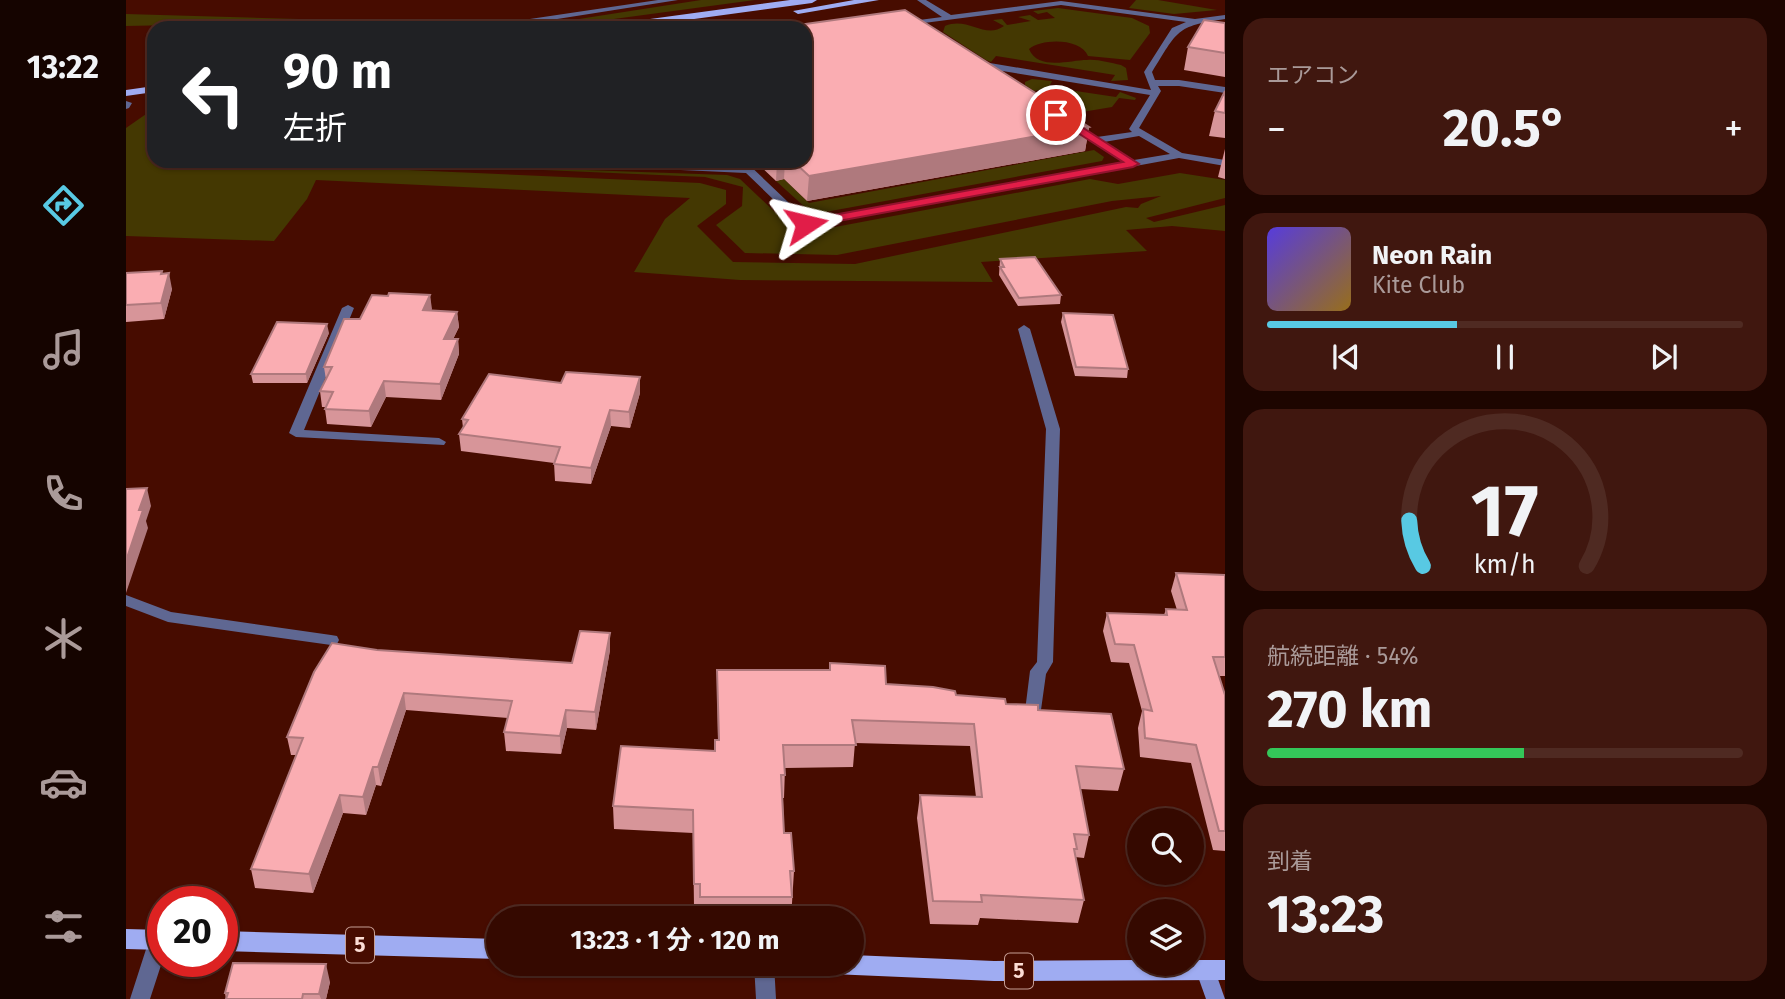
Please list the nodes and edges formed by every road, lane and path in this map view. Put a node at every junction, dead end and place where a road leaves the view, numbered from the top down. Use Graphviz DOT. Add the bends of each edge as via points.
graph roads {
  1 [pos="674,0"];
  2 [pos="812,0"];
  3 [pos="874,0"];
  4 [pos="921,0"];
  5 [pos="948,17"];
  6 [pos="1225,17"];
  7 [pos="531,21"];
  8 [pos="658,21"];
  9 [pos="723,21"];
  10 [pos="1195,21"];
  11 [pos="912,23"];
  12 [pos="888,26"];
  13 [pos="923,29"];
  14 [pos="966,57"];
  15 [pos="977,64"];
  16 [pos="999,78"];
  17 [pos="1151,83"];
  18 [pos="1225,90"];
  19 [pos="147,92"];
  20 [pos="1156,93"];
  21 [pos="147,100"];
  22 [pos="126,102"];
  23 [pos="1064,120"];
  24 [pos="1141,133"];
  25 [pos="1096,141"];
  26 [pos="1180,155"];
  27 [pos="1225,163"];
  28 [pos="1133,164"];
  29 [pos="705,168"];
  30 [pos="749,170"];
  31 [pos="348,308"];
  32 [pos="1024,329"];
  33 [pos="439,442"];
  34 [pos="126,600"];
  35 [pos="331,640"];
  36 [pos="1008,713"];
  37 [pos="126,939"];
  38 [pos="147,940"];
  39 [pos="238,941"];
  40 [pos="486,949"];
  41 [pos="864,965"];
  42 [pos="1216,970"];
  43 [pos="765,976"];
  44 [pos="148,977"];
  45 [pos="140,999"];
  46 [pos="766,999"];
  47 [pos="1216,999"];
  1 -- 7 [label="lane"];
  2 -- 8 [label="main road"];
  3 -- 9 [label="main road"];
  4 -- 5 [label="lane"];
  5 -- 10 [label="lane" via="1060,3"];
  5 -- 11 [label="lane"];
  6 -- 10 [label="lane"];
  10 -- 17 [label="lane" via="1175,30 1150,67"];
  11 -- 12 [label="lane"];
  11 -- 13 [label="lane"];
  14 -- 15 [label="lane"];
  15 -- 16 [label="lane"];
  15 -- 20 [label="lane"];
  17 -- 18 [label="lane"];
  17 -- 20 [label="lane"];
  19 -- 22 [label="main road"];
  20 -- 24 [label="lane" via="1134,129"];
  21 -- 22 [label="main road"];
  23 -- 25 [label="lane"];
  24 -- 25 [label="lane"];
  24 -- 26 [label="lane"];
  25 -- 28 [label="lane"];
  26 -- 27 [label="lane"];
  26 -- 28 [label="lane"];
  28 -- 30 [label="lane" via="806,224"];
  29 -- 30 [label="lane"];
  31 -- 33 [label="lane" via="296,433"];
  32 -- 36 [label="lane" via="1053,429 1045,662 1038,671 1032,717"];
  34 -- 35 [label="lane" via="168,617"];
  37 -- 38 [label="main road"];
  39 -- 40 [label="main road, 5"];
  41 -- 42 [label="main road, 5" via="994,971"];
  42 -- 47 [label="street"];
  43 -- 46 [label="lane"];
  44 -- 45 [label="lane"];
}
